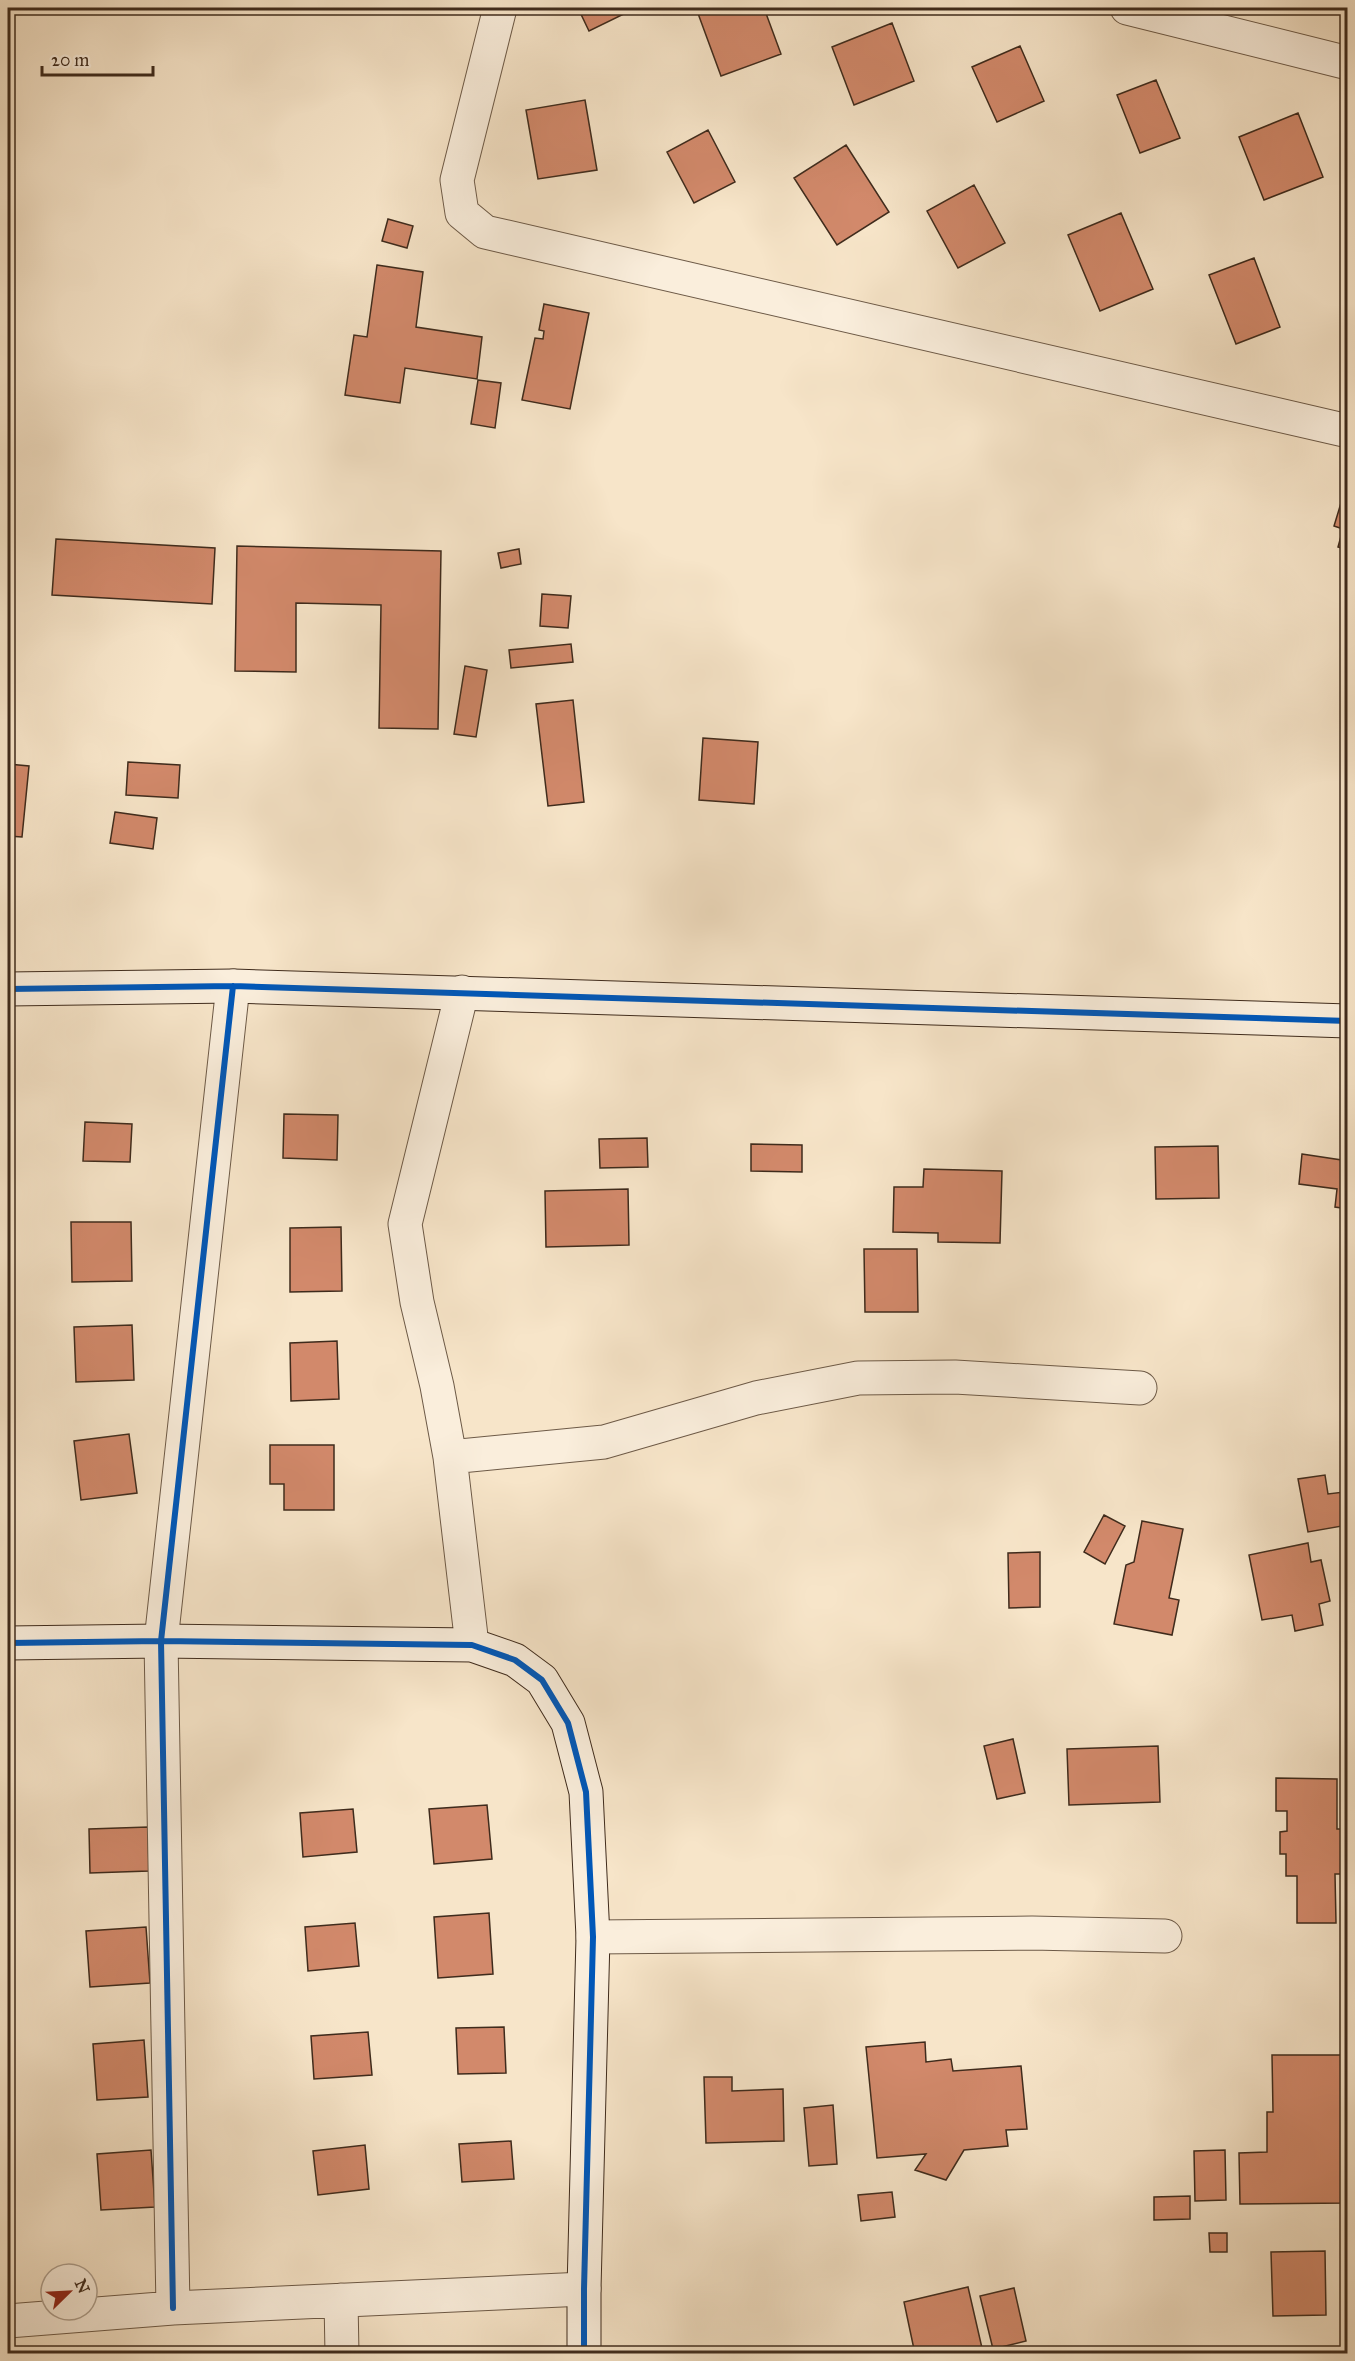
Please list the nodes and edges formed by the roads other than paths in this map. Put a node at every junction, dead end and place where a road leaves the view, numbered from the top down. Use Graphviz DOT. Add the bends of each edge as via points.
graph roads {
  1 [pos="500,8"];
  2 [pos="1127,8"];
  3 [pos="1347,63"];
  4 [pos="1347,430"];
  5 [pos="232,986"];
  6 [pos="8,988"];
  7 [pos="462,992"];
  8 [pos="1347,1021"];
  9 [pos="1140,1388"];
  10 [pos="450,1457"];
  11 [pos="161,1641"];
  12 [pos="8,1643"];
  13 [pos="471,1645"];
  14 [pos="1165,1936"];
  15 [pos="593,1937"];
  16 [pos="584,2289"];
  17 [pos="341,2300"];
  18 [pos="173,2308"];
  19 [pos="8,2321"];
  20 [pos="342,2354"];
  21 [pos="584,2354"];
  1 -- 4 [label="street" via="457,180 462,213 485,232"];
  2 -- 3 [label="street"];
  5 -- 6 [label="street"];
  5 -- 7 [label="street"];
  5 -- 11 [label="street"];
  7 -- 8 [label="street"];
  7 -- 10 [label="street" via="405,1224 417,1302"];
  9 -- 10 [label="street" via="955,1377 858,1378 756,1398 604,1442"];
  10 -- 13 [label="street"];
  11 -- 12 [label="street"];
  11 -- 13 [label="street"];
  11 -- 18 [label="street"];
  13 -- 15 [label="street" via="515,1660 542,1680 568,1723 586,1792"];
  14 -- 15 [label="street" via="1032,1933"];
  15 -- 16 [label="street"];
  16 -- 17 [label="street"];
  16 -- 21 [label="street"];
  17 -- 18 [label="street"];
  17 -- 20 [label="street"];
  18 -- 19 [label="street"];
}
